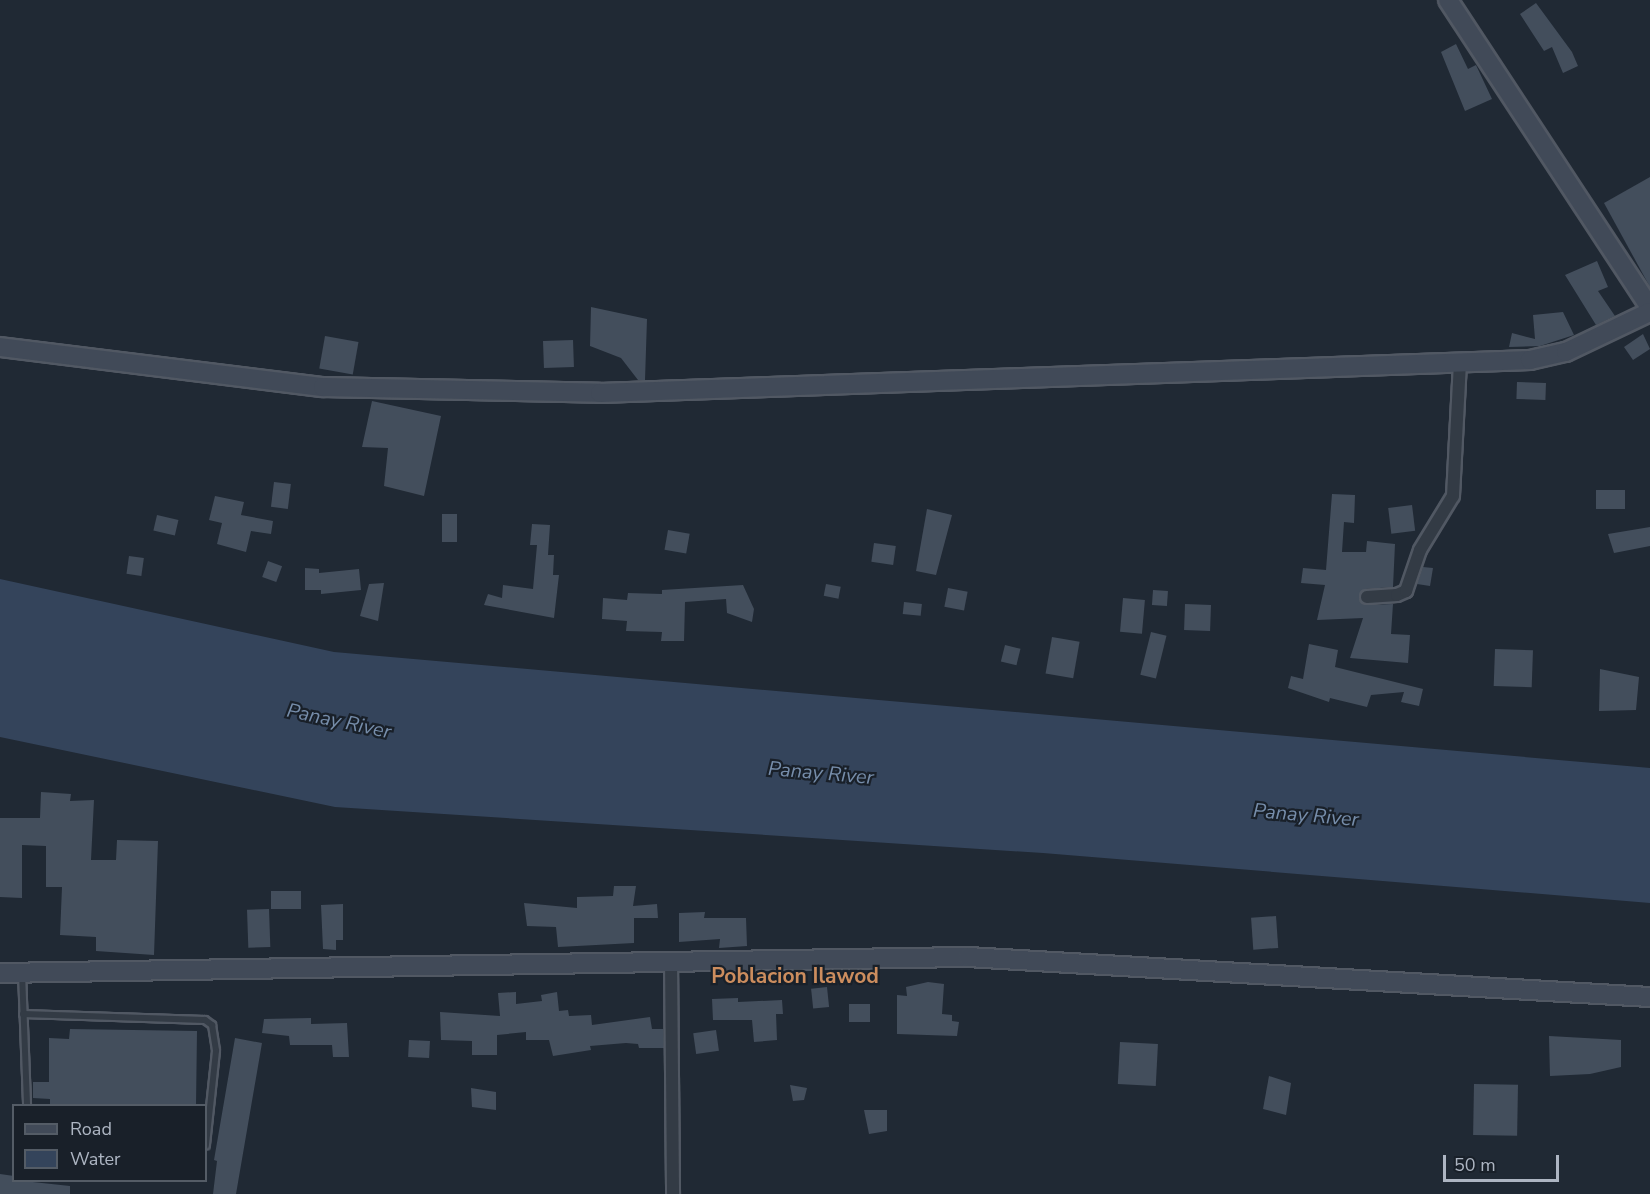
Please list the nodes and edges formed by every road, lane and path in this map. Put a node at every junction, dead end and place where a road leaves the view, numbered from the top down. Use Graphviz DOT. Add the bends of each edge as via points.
graph roads {
  1 [pos="1448,0"];
  2 [pos="1650,310"];
  3 [pos="0,347"];
  4 [pos="1460,364"];
  5 [pos="1367,597"];
  6 [pos="671,959"];
  7 [pos="0,973"];
  8 [pos="22,973"];
  9 [pos="1650,997"];
  10 [pos="24,1014"];
  11 [pos="27,1104"];
  12 [pos="207,1136"];
  13 [pos="673,1194"];
  1 -- 2 [label="main road"];
  2 -- 4 [label="main road" via="1566,352 1530,360"];
  3 -- 4 [label="main road" via="322,387 600,393 1283,366"];
  4 -- 5 [label="street" via="1454,496 1420,550 1406,591"];
  6 -- 8 [label="main road"];
  6 -- 9 [label="main road" via="968,957"];
  6 -- 13 [label="street"];
  7 -- 8 [label="main road"];
  8 -- 10 [label="lane"];
  10 -- 11 [label="lane"];
  10 -- 12 [label="lane" via="206,1020 212,1025 216,1051"];
}
